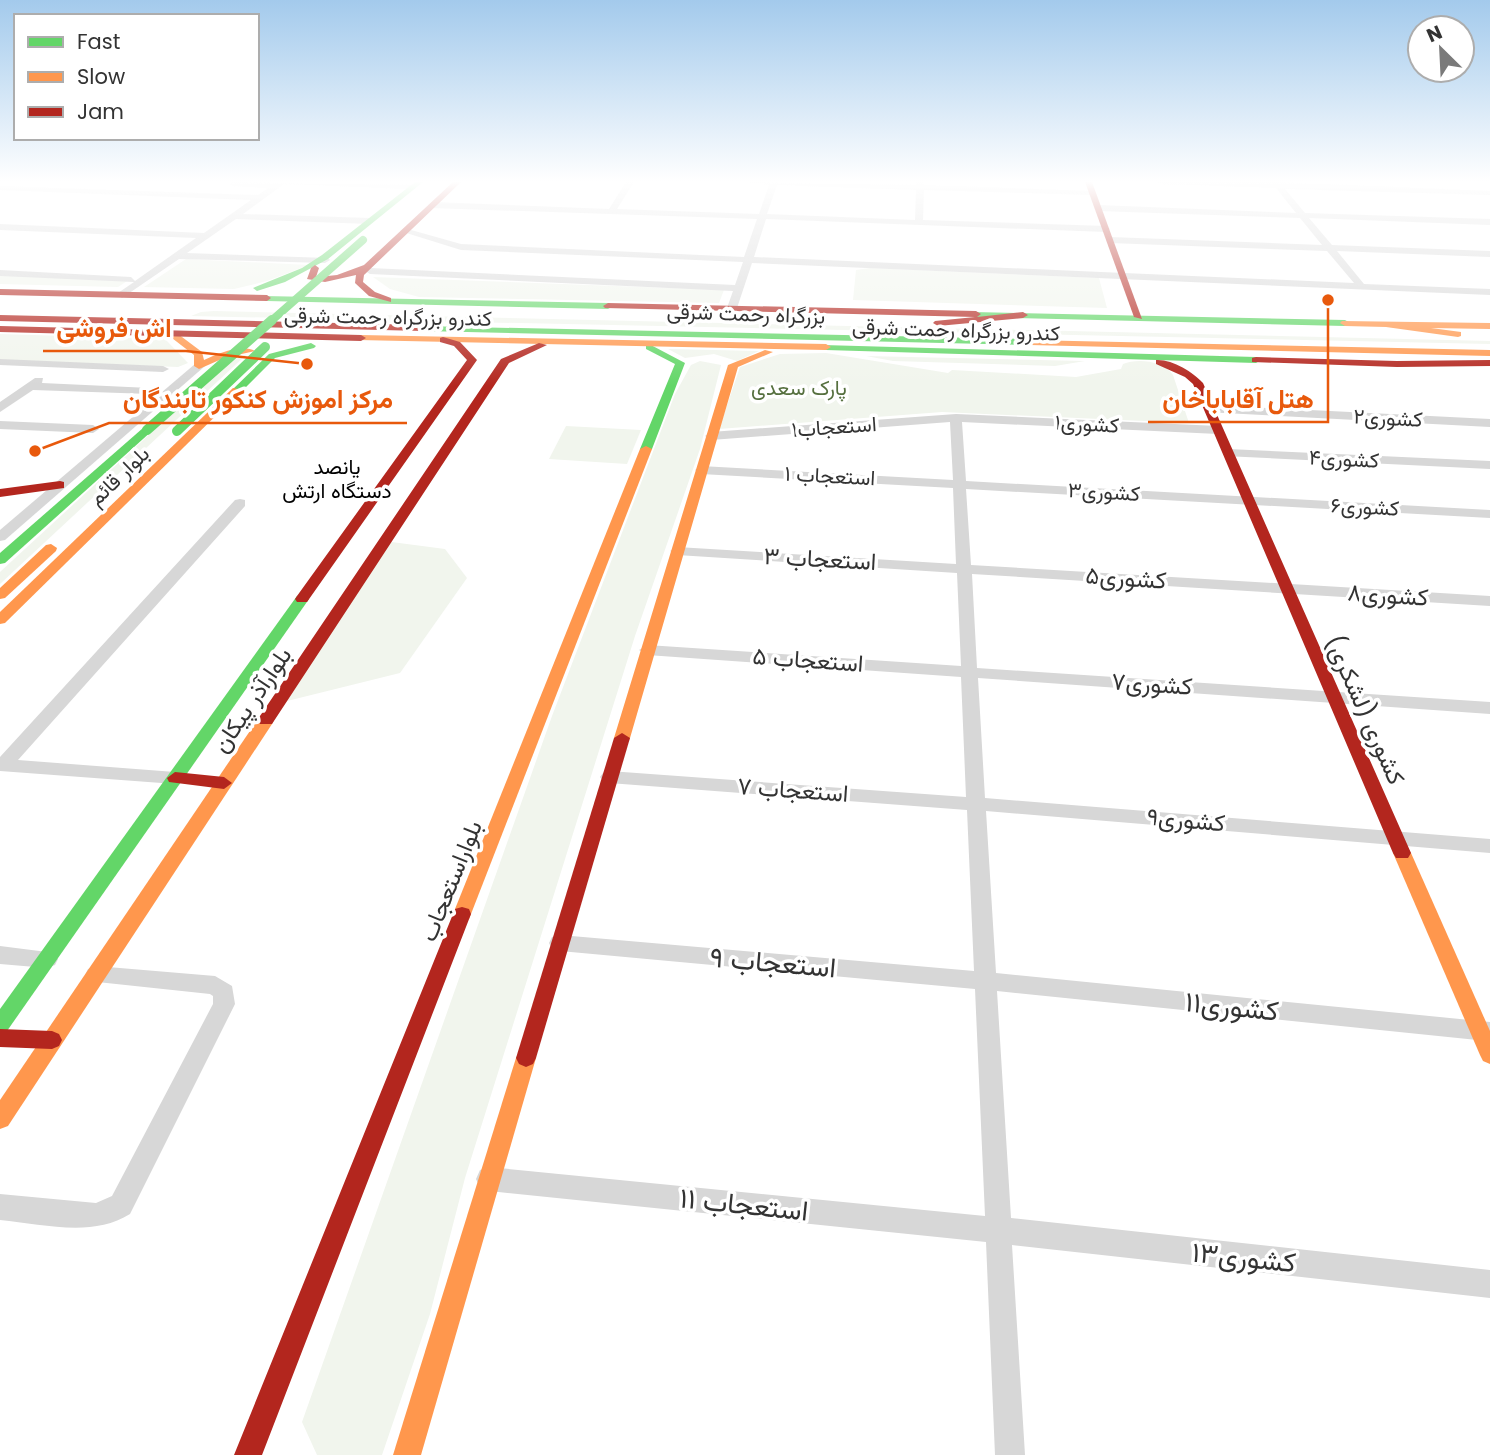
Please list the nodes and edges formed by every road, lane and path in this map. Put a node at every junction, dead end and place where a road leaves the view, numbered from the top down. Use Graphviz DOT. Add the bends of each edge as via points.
graph roads {
  1 [pos="186,250"];
  2 [pos="336,250"];
  3 [pos="360,250"];
  4 [pos="362,250"];
  5 [pos="386,250"];
  6 [pos="541,250"];
  7 [pos="752,250"];
  8 [pos="1114,250"];
  9 [pos="1331,250"];
  10 [pos="1380,250"];
  11 [pos="1490,254"];
  12 [pos="177,256"];
  13 [pos="749,258"];
  14 [pos="320,264"];
  15 [pos="367,270"];
  16 [pos="0,273"];
  17 [pos="1124,276"];
  18 [pos="131,280"];
  19 [pos="1361,286"];
  20 [pos="739,288"];
  21 [pos="0,292"];
  22 [pos="1490,292"];
  23 [pos="122,295"];
  24 [pos="215,296"];
  25 [pos="394,302"];
  26 [pos="0,303"];
  27 [pos="436,303"];
  28 [pos="176,307"];
  29 [pos="732,308"];
  30 [pos="526,314"];
  31 [pos="1023,315"];
  32 [pos="1139,317"];
  33 [pos="0,318"];
  34 [pos="159,320"];
  35 [pos="931,323"];
  36 [pos="1390,325"];
  37 [pos="1490,326"];
  38 [pos="0,329"];
  39 [pos="171,333"];
  40 [pos="1461,335"];
  41 [pos="1490,335"];
  42 [pos="347,338"];
  43 [pos="435,339"];
  44 [pos="566,340"];
  45 [pos="928,340"];
  46 [pos="642,343"];
  47 [pos="782,347"];
  48 [pos="1021,353"];
  49 [pos="1490,353"];
  50 [pos="1145,356"];
  51 [pos="472,360"];
  52 [pos="1254,360"];
  53 [pos="505,361"];
  54 [pos="0,362"];
  55 [pos="680,363"];
  56 [pos="1490,363"];
  57 [pos="263,365"];
  58 [pos="733,365"];
  59 [pos="59,366"];
  60 [pos="199,366"];
  61 [pos="163,369"];
  62 [pos="1198,383"];
  63 [pos="31,386"];
  64 [pos="150,391"];
  65 [pos="0,397"];
  66 [pos="14,398"];
  67 [pos="0,408"];
  68 [pos="1209,409"];
  69 [pos="956,418"];
  70 [pos="1490,423"];
  71 [pos="0,425"];
  72 [pos="93,429"];
  73 [pos="1218,430"];
  74 [pos="711,436"];
  75 [pos="410,449"];
  76 [pos="446,449"];
  77 [pos="1228,453"];
  78 [pos="1490,465"];
  79 [pos="701,470"];
  80 [pos="960,483"];
  81 [pos="60,485"];
  82 [pos="0,494"];
  83 [pos="1249,500"];
  84 [pos="240,503"];
  85 [pos="1486,514"];
  86 [pos="0,537"];
  87 [pos="677,551"];
  88 [pos="0,560"];
  89 [pos="964,567"];
  90 [pos="1287,588"];
  91 [pos="0,595"];
  92 [pos="1490,601"];
  93 [pos="0,620"];
  94 [pos="276,636"];
  95 [pos="321,636"];
  96 [pos="647,650"];
  97 [pos="970,671"];
  98 [pos="1334,697"];
  99 [pos="1490,708"];
  100 [pos="1,765"];
  101 [pos="609,777"];
  102 [pos="175,778"];
  103 [pos="224,783"];
  104 [pos="976,804"];
  105 [pos="1395,837"];
  106 [pos="1490,846"];
  107 [pos="560,943"];
  108 [pos="0,955"];
  109 [pos="47,959"];
  110 [pos="96,975"];
  111 [pos="985,981"];
  112 [pos="0,1025"];
  113 [pos="1485,1030"];
  114 [pos="0,1038"];
  115 [pos="52,1040"];
  116 [pos="1490,1055"];
  117 [pos="0,1119"];
  118 [pos="489,1179"];
  119 [pos="0,1207"];
  120 [pos="998,1230"];
  121 [pos="1490,1284"];
  122 [pos="253,1451"];
  123 [pos="407,1455"];
  124 [pos="1010,1455"];
  1 -- 12 [label="street"];
  2 -- 14 [label="main road"];
  3 -- 88 [label="main road, bridge"];
  4 -- 91 [label="main road, bridge"];
  5 -- 15 [label="main road"];
  6 -- 13 [label="street"];
  7 -- 13 [label="street"];
  8 -- 17 [label="main road"];
  9 -- 19 [label="street"];
  10 -- 11 [label="street"];
  12 -- 14 [label="street"];
  12 -- 23 [label="street"];
  13 -- 17 [label="street"];
  13 -- 20 [label="street"];
  14 -- 15 [label="main road" via="311,279 327,281"];
  14 -- 24 [label="main road" via="284,283"];
  15 -- 20 [label="street"];
  15 -- 25 [label="main road" via="358,278 362,288"];
  16 -- 18 [label="street"];
  17 -- 19 [label="street"];
  17 -- 32 [label="main road"];
  19 -- 22 [label="street"];
  20 -- 29 [label="street"];
  21 -- 23 [label="main road, کندرو بزرگراه رحمت شرقی"];
  23 -- 24 [label="main road, کندرو بزرگراه رحمت شرقی"];
  24 -- 25 [label="main road, کندرو بزرگراه رحمت شرقی"];
  25 -- 27 [label="main road, کندرو بزرگراه رحمت شرقی"];
  26 -- 28 [label="main road, بزرگراه رحمت شرقی"];
  27 -- 29 [label="main road, کندرو بزرگراه رحمت شرقی"];
  27 -- 30 [label="main road"];
  28 -- 30 [label="main road, بزرگراه رحمت شرقی"];
  28 -- 34 [label="main road"];
  29 -- 31 [label="main road, کندرو بزرگراه رحمت شرقی"];
  30 -- 35 [label="main road, بزرگراه رحمت شرقی"];
  31 -- 32 [label="main road"];
  31 -- 35 [label="main road"];
  32 -- 36 [label="main road"];
  33 -- 34 [label="main road, بزرگراه رحمت شرقی"];
  34 -- 45 [label="main road, بزرگراه رحمت شرقی"];
  35 -- 40 [label="main road, بزرگراه رحمت شرقی"];
  36 -- 37 [label="main road"];
  36 -- 40 [label="main road"];
  38 -- 39 [label="main road, کندرو بزرگراه رحمت شرقی"];
  39 -- 42 [label="main road, کندرو بزرگراه رحمت شرقی"];
  39 -- 60 [label="main road" via="199,354"];
  40 -- 41 [label="main road, بزرگراه رحمت شرقی"];
  42 -- 43 [label="main road, کندرو بزرگراه رحمت شرقی"];
  42 -- 57 [label="main road, بلوار قائم" via="283,352"];
  43 -- 44 [label="main road, کندرو بزرگراه رحمت شرقی"];
  43 -- 51 [label="main road" via="457,344"];
  44 -- 46 [label="main road, کندرو بزرگراه رحمت شرقی"];
  44 -- 53 [label="main road"];
  45 -- 48 [label="main road"];
  45 -- 49 [label="main road, بزرگراه رحمت شرقی"];
  46 -- 47 [label="main road, کندرو بزرگراه رحمت شرقی"];
  46 -- 55 [label="main road"];
  47 -- 48 [label="main road, کندرو بزرگراه رحمت شرقی"];
  47 -- 58 [label="main road"];
  48 -- 50 [label="main road, کندرو بزرگراه رحمت شرقی"];
  50 -- 52 [label="main road, کندرو بزرگراه رحمت شرقی"];
  50 -- 62 [label="main road"];
  51 -- 53 [label="main road" via="490,357"];
  51 -- 75 [label="main road, بلوارآذر پیکان"];
  52 -- 56 [label="main road, کندرو بزرگراه رحمت شرقی"];
  52 -- 62 [label="main road" via="1225,368"];
  53 -- 76 [label="main road, بلوارآذر پیکان"];
  54 -- 59 [label="street"];
  55 -- 58 [label="main road" via="706,358"];
  55 -- 122 [label="main road, بلواراستعجاب"];
  57 -- 60 [label="main road" via="260,354 250,351 222,355"];
  57 -- 93 [label="main road, بلوار قائم"];
  58 -- 74 [label="main road"];
  59 -- 61 [label="street"];
  59 -- 63 [label="street"];
  60 -- 81 [label="street"];
  62 -- 68 [label="main road, کشوری (لشکری)"];
  63 -- 64 [label="street"];
  63 -- 66 [label="street"];
  65 -- 66 [label="street"];
  66 -- 67 [label="street"];
  68 -- 70 [label="street, کشوری۲"];
  68 -- 73 [label="main road, کشوری (لشکری)"];
  69 -- 73 [label="street, ۱کشوری"];
  69 -- 74 [label="street, استعجاب۱"];
  69 -- 80 [label="street"];
  71 -- 72 [label="street"];
  73 -- 77 [label="main road, کشوری (لشکری)"];
  74 -- 79 [label="main road"];
  75 -- 76 [label="main road"];
  75 -- 94 [label="main road, بلوارآذر پیکان"];
  76 -- 95 [label="main road, بلوارآذر پیکان"];
  77 -- 78 [label="street, کشوری۴"];
  77 -- 83 [label="main road, کشوری (لشکری)"];
  79 -- 80 [label="street, استعجاب ۱"];
  79 -- 87 [label="main road"];
  80 -- 83 [label="street, ۳کشوری"];
  80 -- 89 [label="street"];
  81 -- 82 [label="main road"];
  81 -- 86 [label="street"];
  83 -- 85 [label="street, کشوری۶"];
  83 -- 90 [label="main road, کشوری (لشکری)"];
  84 -- 100 [label="street"];
  87 -- 89 [label="street, استعجاب ۳"];
  87 -- 96 [label="main road"];
  89 -- 90 [label="street, ۵کشوری"];
  89 -- 97 [label="street"];
  90 -- 92 [label="street, ۸کشوری"];
  90 -- 98 [label="main road, کشوری (لشکری)"];
  94 -- 95 [label="main road"];
  94 -- 102 [label="main road, بلوارآذر پیکان"];
  95 -- 103 [label="main road, بلوارآذر پیکان"];
  96 -- 97 [label="street, استعجاب ۵"];
  96 -- 101 [label="main road"];
  97 -- 98 [label="street, ۷کشوری"];
  97 -- 104 [label="street"];
  98 -- 99 [label="street, ۷کشوری"];
  98 -- 105 [label="main road, کشوری (لشکری)"];
  100 -- 102 [label="street"];
  101 -- 104 [label="street, استعجاب ۷"];
  101 -- 107 [label="main road"];
  102 -- 103 [label="main road"];
  102 -- 109 [label="main road, بلوارآذر پیکان"];
  103 -- 110 [label="main road, بلوارآذر پیکان"];
  104 -- 105 [label="street, ۹کشوری"];
  104 -- 111 [label="street"];
  105 -- 106 [label="street, ۹کشوری"];
  105 -- 113 [label="main road, کشوری (لشکری)"];
  107 -- 111 [label="street, استعجاب ۹"];
  107 -- 118 [label="main road"];
  108 -- 109 [label="street"];
  109 -- 112 [label="main road, بلوارآذر پیکان"];
  110 -- 115 [label="main road, بلوارآذر پیکان"];
  110 -- 119 [label="street" via="215,985 224,992 224,1004 121,1205 96,1216"];
  111 -- 113 [label="street, ۱۱کشوری"];
  111 -- 120 [label="street"];
  113 -- 116 [label="main road, کشوری (لشکری)"];
  114 -- 115 [label="main road"];
  115 -- 117 [label="main road, بلوارآذر پیکان"];
  118 -- 120 [label="street, استعجاب ۱۱"];
  118 -- 123 [label="main road"];
  120 -- 121 [label="street, ۱۳کشوری"];
  120 -- 124 [label="street"];
}
